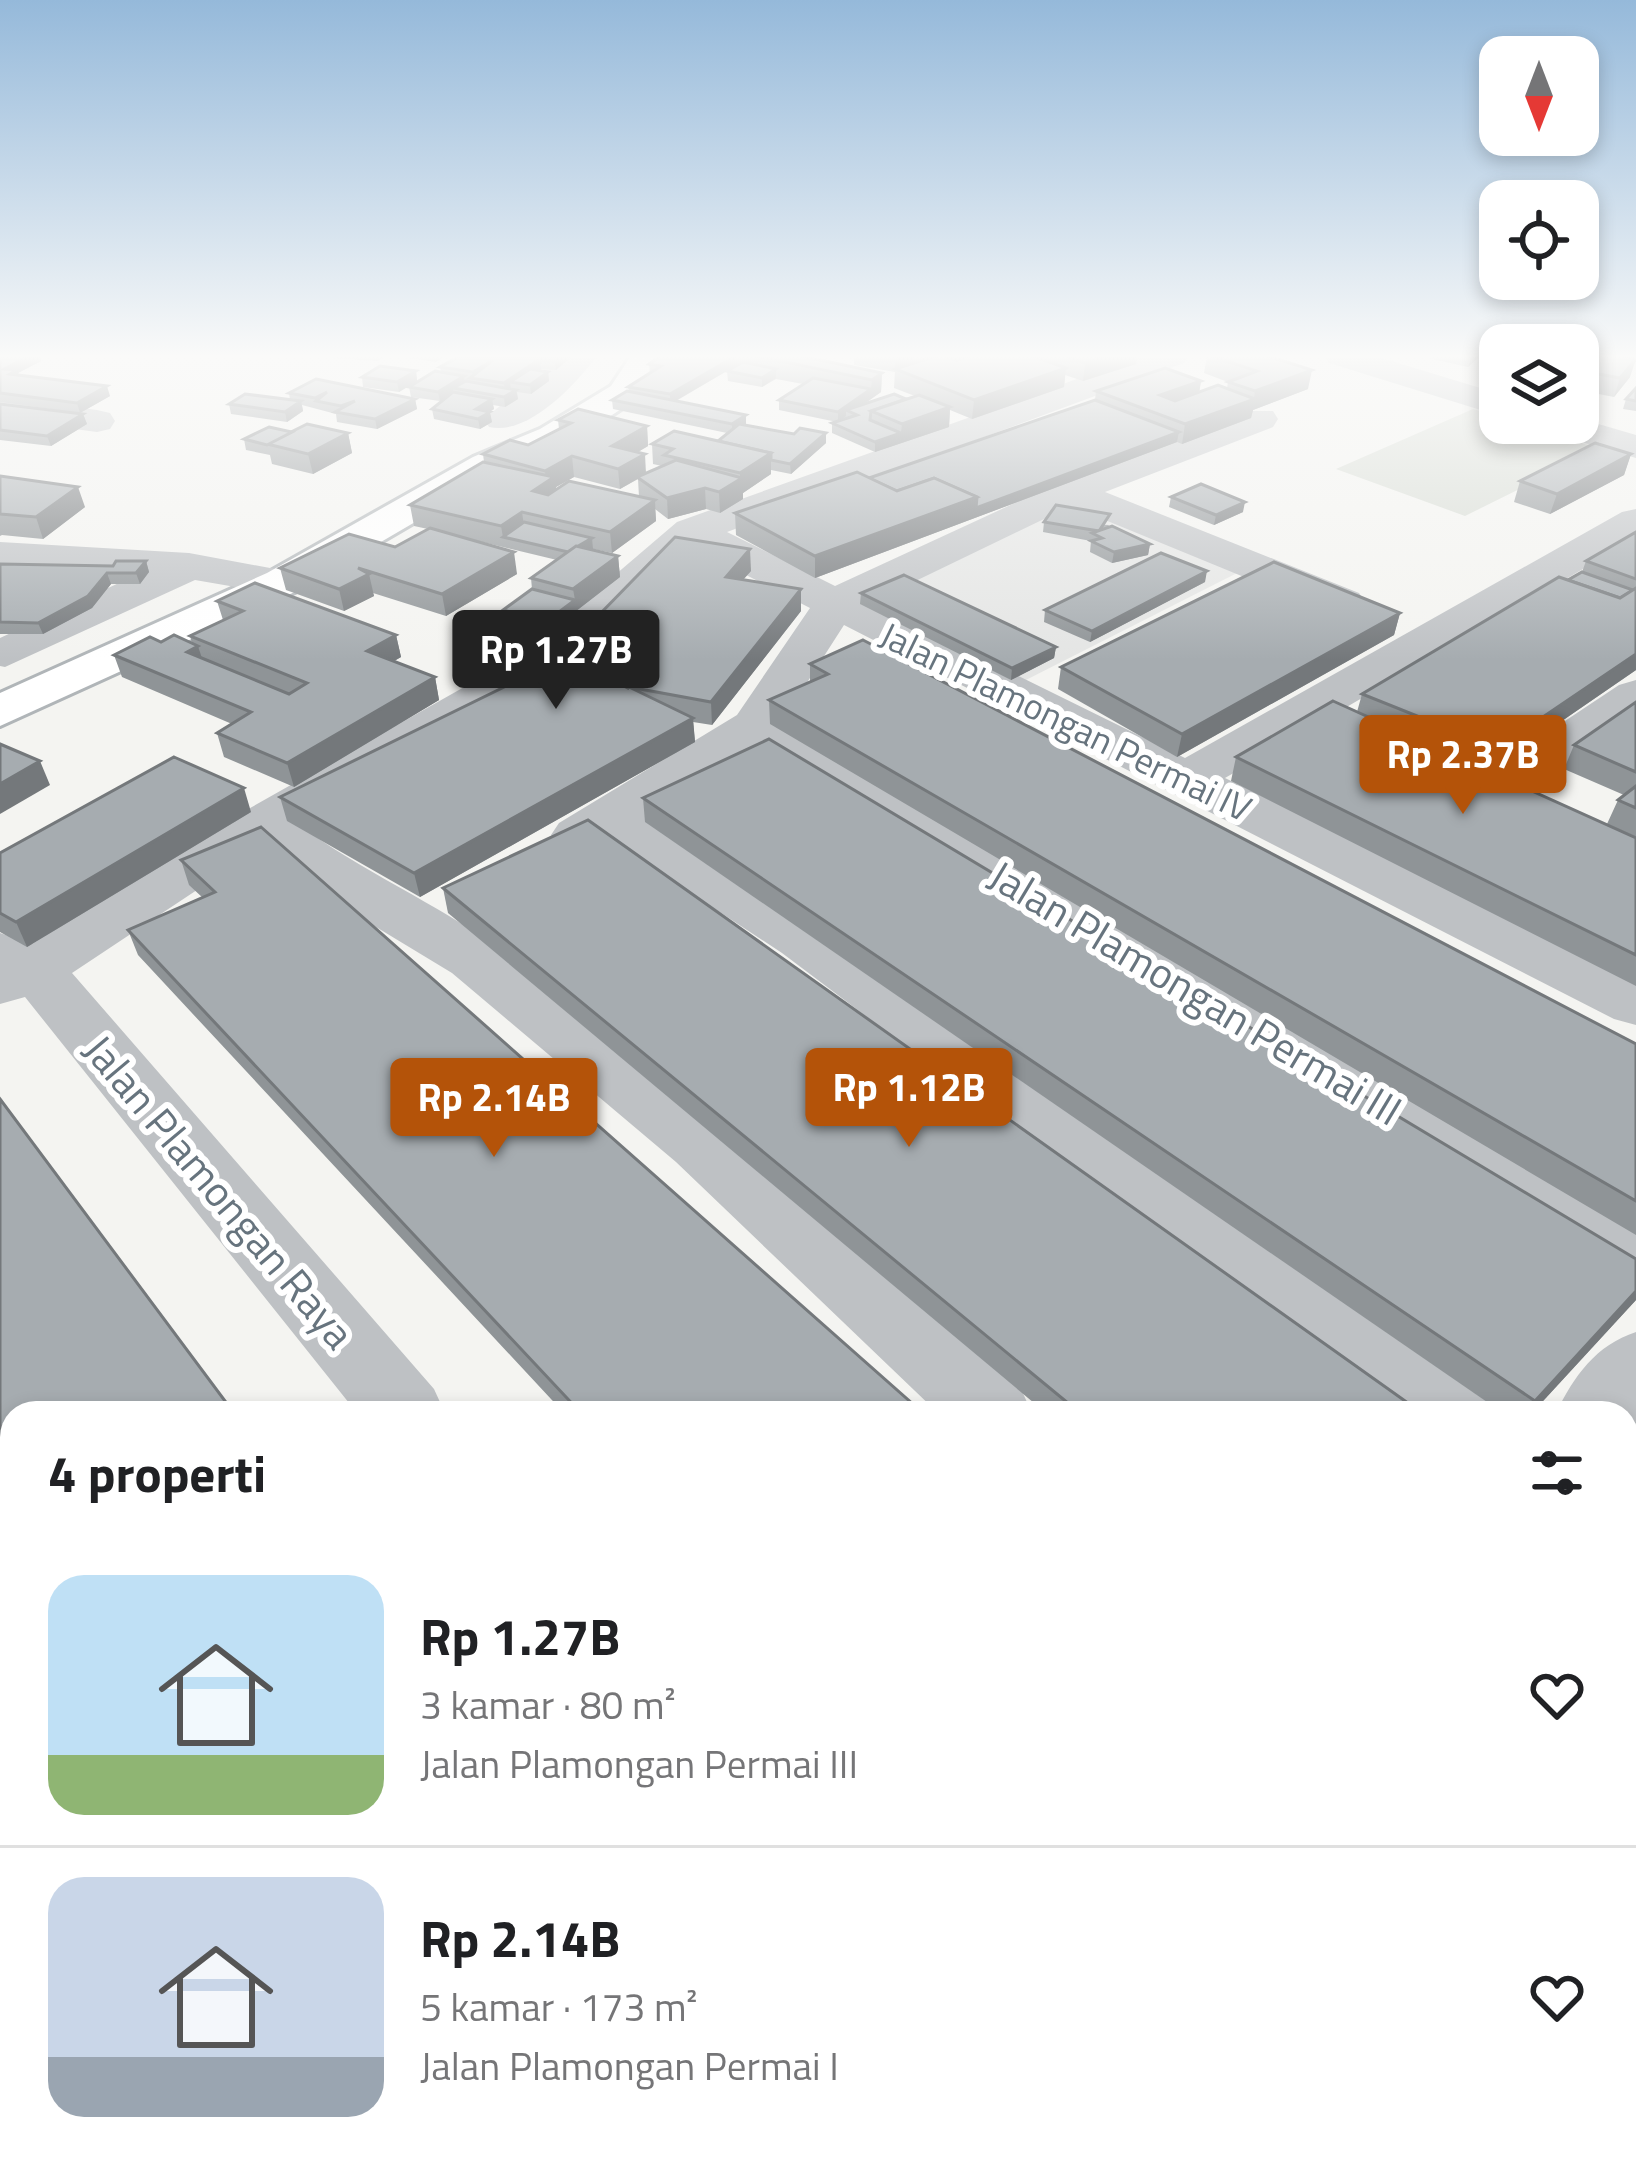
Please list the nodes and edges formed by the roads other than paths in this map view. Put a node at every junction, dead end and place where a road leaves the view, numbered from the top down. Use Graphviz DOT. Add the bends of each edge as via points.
graph roads {
  1 [pos="505,457"];
  2 [pos="892,457"];
  3 [pos="1161,457"];
  4 [pos="1070,492"];
  5 [pos="1631,528"];
  6 [pos="692,531"];
  7 [pos="0,555"];
  8 [pos="189,566"];
  9 [pos="1260,568"];
  10 [pos="282,582"];
  11 [pos="1200,599"];
  12 [pos="836,602"];
  13 [pos="1429,637"];
  14 [pos="30,664"];
  15 [pos="1059,669"];
  16 [pos="1012,694"];
  17 [pos="1636,695"];
  18 [pos="0,711"];
  19 [pos="755,725"];
  20 [pos="1184,779"];
  21 [pos="1560,812"];
  22 [pos="613,818"];
  23 [pos="262,823"];
  24 [pos="532,859"];
  25 [pos="12,968"];
  26 [pos="1636,1005"];
  27 [pos="1636,1261"];
  28 [pos="1636,1364"];
  29 [pos="395,1401"];
  30 [pos="979,1401"];
  31 [pos="1456,1401"];
  32 [pos="1606,1401"];
  1 -- 10 [label="street"];
  2 -- 6 [label="street"];
  3 -- 4 [label="street"];
  4 -- 9 [label="street"];
  4 -- 12 [label="street"];
  5 -- 13 [label="street"];
  6 -- 12 [label="street, Jalan Plamongan Permai IV"];
  6 -- 23 [label="street" via="506,683"];
  7 -- 8 [label="street"];
  8 -- 10 [label="street"];
  8 -- 14 [label="street"];
  9 -- 11 [label="street"];
  9 -- 13 [label="street"];
  10 -- 14 [label="street"];
  12 -- 16 [label="street, Jalan Plamongan Permai IV"];
  12 -- 19 [label="street"];
  13 -- 20 [label="street" via="1335,718"];
  14 -- 18 [label="street"];
  15 -- 16 [label="street"];
  16 -- 20 [label="street, Jalan Plamongan Permai IV"];
  17 -- 21 [label="street" via="1483,777"];
  19 -- 22 [label="street"];
  19 -- 27 [label="street, Jalan Plamongan Permai III"];
  20 -- 26 [label="street, Jalan Plamongan Permai IV"];
  22 -- 24 [label="street"];
  22 -- 31 [label="street" via="803,940"];
  23 -- 25 [label="street"];
  23 -- 30 [label="street" via="329,875 431,911 473,959 700,1144"];
  25 -- 29 [label="street, Jalan Plamongan Raya"];
  28 -- 32 [label="street"];
}
